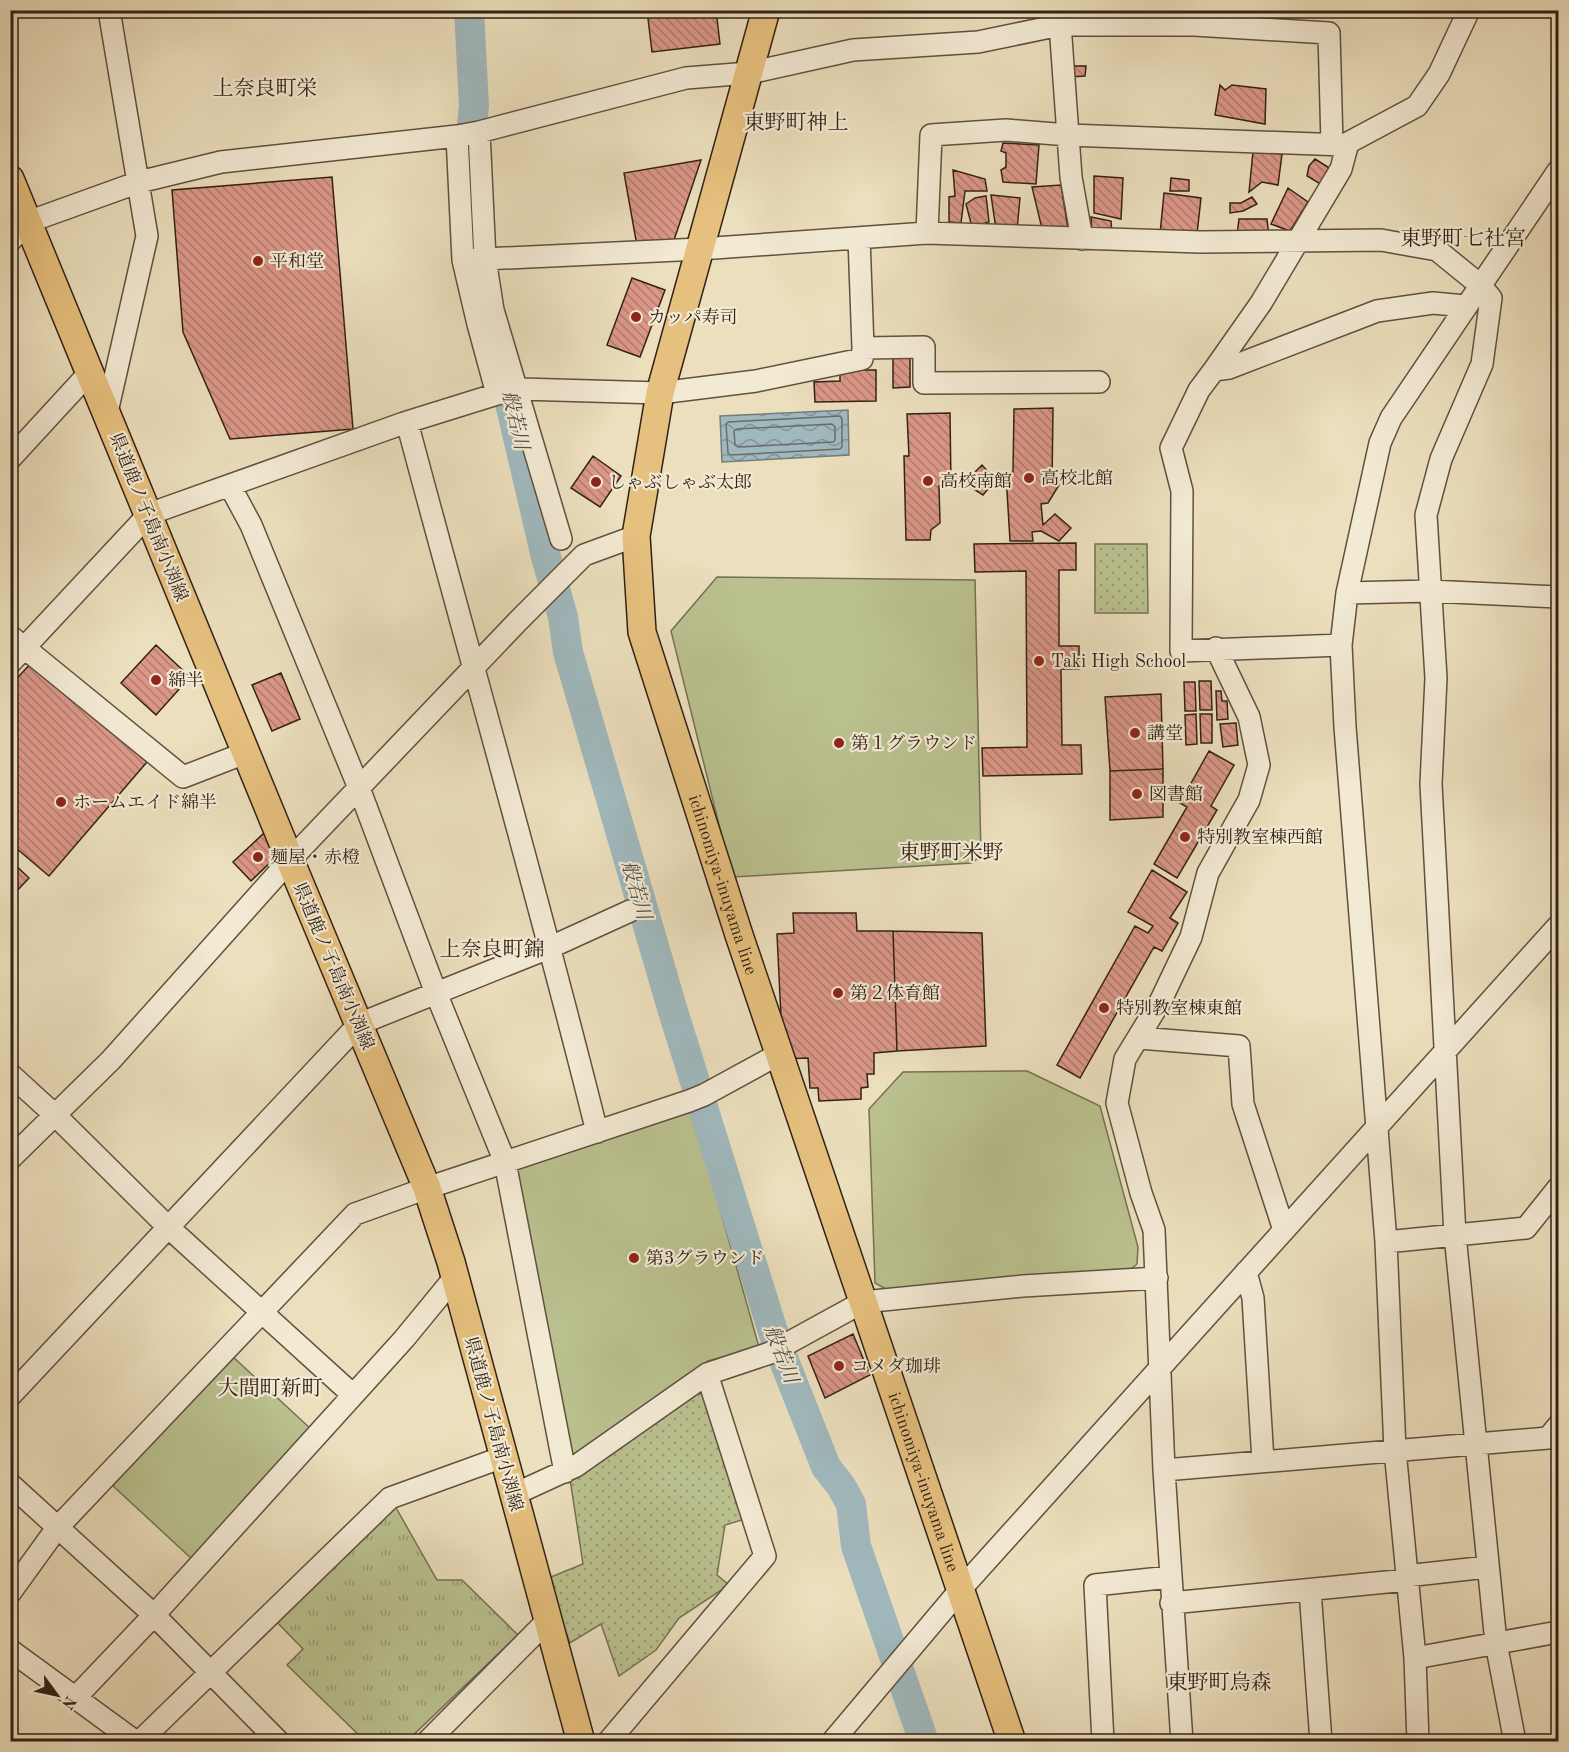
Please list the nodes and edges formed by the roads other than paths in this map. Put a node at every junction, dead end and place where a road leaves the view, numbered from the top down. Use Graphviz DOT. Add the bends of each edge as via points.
graph roads {
  1 [pos="109,10"];
  2 [pos="766,10"];
  3 [pos="1469,10"];
  4 [pos="1060,18"];
  5 [pos="1194,18"];
  6 [pos="749,73"];
  7 [pos="479,132"];
  8 [pos="1068,135"];
  9 [pos="457,136"];
  10 [pos="1340,144"];
  11 [pos="10,179"];
  12 [pos="139,182"];
  13 [pos="1555,183"];
  14 [pos="19,232"];
  15 [pos="927,233"];
  16 [pos="859,238"];
  17 [pos="1082,239"];
  18 [pos="1296,242"];
  19 [pos="700,249"];
  20 [pos="485,259"];
  21 [pos="463,260"];
  22 [pos="1480,285"];
  23 [pos="1465,306"];
  24 [pos="863,348"];
  25 [pos="1214,370"];
  26 [pos="90,372"];
  27 [pos="1099,382"];
  28 [pos="507,392"];
  29 [pos="660,393"];
  30 [pos="106,412"];
  31 [pos="407,422"];
  32 [pos="10,459"];
  33 [pos="230,486"];
  34 [pos="149,514"];
  35 [pos="636,536"];
  36 [pos="561,539"];
  37 [pos="1430,591"];
  38 [pos="1347,593"];
  39 [pos="1558,597"];
  40 [pos="1341,645"];
  41 [pos="1216,648"];
  42 [pos="15,649"];
  43 [pos="473,668"];
  44 [pos="246,753"];
  45 [pos="359,788"];
  46 [pos="290,860"];
  47 [pos="630,911"];
  48 [pos="1555,937"];
  49 [pos="551,947"];
  50 [pos="436,993"];
  51 [pos="359,1024"];
  52 [pos="1139,1038"];
  53 [pos="1446,1049"];
  54 [pos="779,1054"];
  55 [pos="10,1074"];
  56 [pos="56,1116"];
  57 [pos="1376,1127"];
  58 [pos="597,1131"];
  59 [pos="10,1159"];
  60 [pos="505,1162"];
  61 [pos="427,1188"];
  62 [pos="1558,1188"];
  63 [pos="168,1227"];
  64 [pos="1284,1230"];
  65 [pos="1455,1235"];
  66 [pos="1386,1242"];
  67 [pos="1246,1272"];
  68 [pos="454,1277"];
  69 [pos="1157,1278"];
  70 [pos="863,1302"];
  71 [pos="262,1312"];
  72 [pos="1158,1370"];
  73 [pos="707,1374"];
  74 [pos="353,1395"];
  75 [pos="10,1396"];
  76 [pos="1558,1426"];
  77 [pos="1474,1443"];
  78 [pos="1395,1450"];
  79 [pos="503,1457"];
  80 [pos="1263,1461"];
  81 [pos="1164,1470"];
  82 [pos="565,1472"];
  83 [pos="10,1484"];
  84 [pos="513,1495"];
  85 [pos="57,1528"];
  86 [pos="1487,1567"];
  87 [pos="1170,1577"];
  88 [pos="1406,1578"];
  89 [pos="960,1590"];
  90 [pos="1310,1590"];
  91 [pos="10,1593"];
  92 [pos="1171,1603"];
  93 [pos="154,1615"];
  94 [pos="548,1620"];
  95 [pos="1558,1632"];
  96 [pos="1496,1643"];
  97 [pos="10,1650"];
  98 [pos="1415,1658"];
  99 [pos="210,1671"];
  100 [pos="76,1697"];
  101 [pos="137,1742"];
  102 [pos="279,1742"];
  103 [pos="427,1742"];
  104 [pos="581,1742"];
  105 [pos="608,1742"];
  106 [pos="832,1742"];
  107 [pos="1012,1742"];
  108 [pos="1103,1742"];
  109 [pos="1182,1742"];
  110 [pos="1321,1742"];
  111 [pos="1419,1742"];
  112 [pos="1515,1742"];
  1 -- 12 [label="street"];
  2 -- 6 [label="main road, ichinomiya-inuyama line"];
  3 -- 10 [label="street" via="1439,74 1417,106"];
  4 -- 5 [label="street"];
  4 -- 6 [label="street" via="978,42 853,50"];
  4 -- 8 [label="street"];
  5 -- 10 [label="street" via="1329,33"];
  6 -- 7 [label="street" via="686,78"];
  6 -- 19 [label="main road, ichinomiya-inuyama line"];
  7 -- 9 [label="street"];
  7 -- 20 [label="street"];
  8 -- 10 [label="street"];
  8 -- 15 [label="street" via="1006,130 931,135"];
  8 -- 17 [label="street"];
  9 -- 12 [label="street" via="242,159"];
  9 -- 21 [label="street"];
  10 -- 18 [label="street" via="1341,169"];
  11 -- 14 [label="main road, 県道鹿ノ子島南小渕線"];
  12 -- 14 [label="street"];
  12 -- 30 [label="street" via="147,236"];
  13 -- 22 [label="street"];
  14 -- 26 [label="main road, 県道鹿ノ子島南小渕線"];
  15 -- 16 [label="street"];
  15 -- 17 [label="street"];
  16 -- 19 [label="street"];
  16 -- 24 [label="street"];
  17 -- 18 [label="street"];
  18 -- 22 [label="street" via="1381,240 1437,250"];
  18 -- 25 [label="street" via="1261,303"];
  19 -- 20 [label="street"];
  19 -- 29 [label="main road, ichinomiya-inuyama line"];
  20 -- 21 [label="street"];
  20 -- 28 [label="street"];
  21 -- 28 [label="street" via="478,324"];
  22 -- 23 [label="street"];
  22 -- 37 [label="street" via="1491,298 1482,364 1441,459 1426,515"];
  23 -- 25 [label="street" via="1433,303 1377,311 1229,368"];
  23 -- 38 [label="street" via="1391,418 1380,443"];
  24 -- 27 [label="street" via="924,347 924,383"];
  24 -- 29 [label="street" via="862,359 756,381"];
  25 -- 41 [label="street" via="1199,390 1171,448 1182,491 1181,651"];
  26 -- 30 [label="main road, 県道鹿ノ子島南小渕線"];
  26 -- 32 [label="street"];
  28 -- 29 [label="street"];
  28 -- 31 [label="street"];
  28 -- 36 [label="street"];
  29 -- 35 [label="main road, ichinomiya-inuyama line"];
  30 -- 34 [label="main road, 県道鹿ノ子島南小渕線"];
  31 -- 33 [label="street"];
  31 -- 43 [label="street"];
  33 -- 34 [label="street"];
  33 -- 45 [label="street" via="251,525"];
  34 -- 42 [label="street"];
  34 -- 44 [label="main road, 県道鹿ノ子島南小渕線"];
  35 -- 43 [label="street" via="584,555"];
  35 -- 54 [label="main road, ichinomiya-inuyama line" via="642,632"];
  37 -- 38 [label="street"];
  37 -- 39 [label="street"];
  37 -- 53 [label="street" via="1436,678 1431,784"];
  38 -- 40 [label="street"];
  40 -- 41 [label="street"];
  40 -- 57 [label="street"];
  41 -- 52 [label="street" via="1249,717 1259,765 1249,801 1208,873 1191,937"];
  42 -- 44 [label="street" via="183,777"];
  43 -- 45 [label="street"];
  43 -- 49 [label="street"];
  44 -- 46 [label="main road, 県道鹿ノ子島南小渕線"];
  45 -- 46 [label="street"];
  45 -- 50 [label="street"];
  46 -- 51 [label="main road, 県道鹿ノ子島南小渕線"];
  46 -- 56 [label="street"];
  47 -- 49 [label="street"];
  48 -- 53 [label="street"];
  49 -- 50 [label="street"];
  49 -- 58 [label="street"];
  50 -- 51 [label="street"];
  50 -- 60 [label="street"];
  51 -- 61 [label="main road, 県道鹿ノ子島南小渕線"];
  51 -- 63 [label="street"];
  52 -- 64 [label="street" via="1239,1046 1244,1104"];
  52 -- 69 [label="street" via="1125,1059 1117,1103 1154,1230"];
  53 -- 57 [label="street"];
  53 -- 65 [label="street"];
  54 -- 58 [label="street" via="696,1098"];
  54 -- 70 [label="main road, ichinomiya-inuyama line"];
  55 -- 56 [label="street"];
  56 -- 59 [label="street"];
  56 -- 63 [label="street"];
  57 -- 64 [label="street"];
  57 -- 66 [label="street"];
  58 -- 60 [label="street"];
  60 -- 61 [label="street"];
  60 -- 82 [label="street"];
  61 -- 68 [label="main road, 県道鹿ノ子島南小渕線"];
  61 -- 71 [label="street" via="355,1214"];
  62 -- 65 [label="street" via="1526,1228"];
  63 -- 71 [label="street"];
  63 -- 75 [label="street"];
  64 -- 67 [label="street"];
  65 -- 66 [label="street"];
  65 -- 77 [label="street"];
  66 -- 78 [label="street"];
  67 -- 72 [label="street"];
  67 -- 80 [label="street" via="1253,1298"];
  68 -- 74 [label="street"];
  68 -- 79 [label="main road, 県道鹿ノ子島南小渕線"];
  69 -- 70 [label="street"];
  69 -- 72 [label="street"];
  70 -- 73 [label="street" via="770,1353"];
  70 -- 89 [label="main road, ichinomiya-inuyama line"];
  71 -- 74 [label="street"];
  71 -- 85 [label="street"];
  72 -- 81 [label="street"];
  72 -- 89 [label="street"];
  73 -- 82 [label="street"];
  73 -- 105 [label="street" via="765,1556"];
  74 -- 93 [label="street"];
  76 -- 77 [label="street" via="1548,1438"];
  77 -- 78 [label="street"];
  77 -- 86 [label="street"];
  78 -- 80 [label="street"];
  78 -- 88 [label="street"];
  79 -- 84 [label="main road, 県道鹿ノ子島南小渕線"];
  79 -- 99 [label="street" via="390,1498"];
  80 -- 81 [label="street"];
  81 -- 87 [label="street"];
  82 -- 84 [label="street"];
  83 -- 85 [label="street"];
  84 -- 94 [label="main road, 県道鹿ノ子島南小渕線"];
  85 -- 91 [label="street"];
  85 -- 93 [label="street"];
  86 -- 88 [label="street"];
  86 -- 96 [label="street"];
  87 -- 92 [label="street"];
  87 -- 108 [label="street" via="1095,1586"];
  88 -- 90 [label="street"];
  88 -- 98 [label="street"];
  89 -- 106 [label="street"];
  89 -- 107 [label="main road, ichinomiya-inuyama line"];
  90 -- 92 [label="street"];
  90 -- 110 [label="street"];
  92 -- 109 [label="street"];
  93 -- 99 [label="street"];
  93 -- 100 [label="street"];
  94 -- 103 [label="street"];
  94 -- 104 [label="main road, 県道鹿ノ子島南小渕線"];
  95 -- 96 [label="street"];
  96 -- 98 [label="street"];
  96 -- 112 [label="street"];
  97 -- 100 [label="street"];
  98 -- 111 [label="street"];
  99 -- 101 [label="street"];
  99 -- 102 [label="street"];
  100 -- 101 [label="street"];
}
